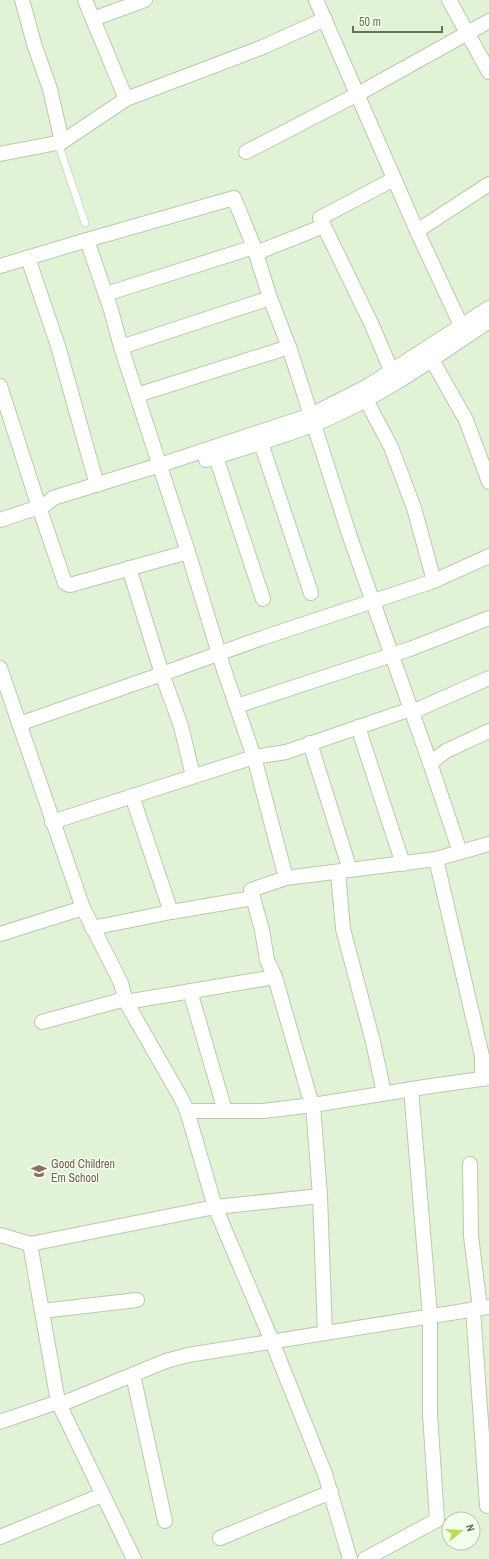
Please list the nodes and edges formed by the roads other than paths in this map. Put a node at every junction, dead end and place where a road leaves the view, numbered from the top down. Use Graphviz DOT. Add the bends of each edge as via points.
graph roads {
  1 [pos="22,0"];
  2 [pos="85,0"];
  3 [pos="145,0"];
  4 [pos="316,0"];
  5 [pos="448,0"];
  6 [pos="93,19"];
  7 [pos="325,19"];
  8 [pos="489,21"];
  9 [pos="468,33"];
  10 [pos="489,72"];
  11 [pos="358,94"];
  12 [pos="126,99"];
  13 [pos="60,142"];
  14 [pos="246,152"];
  15 [pos="0,154"];
  16 [pos="394,178"];
  17 [pos="489,184"];
  18 [pos="85,223"];
  19 [pos="324,226"];
  20 [pos="417,231"];
  21 [pos="87,240"];
  22 [pos="255,250"];
  23 [pos="28,258"];
  24 [pos="0,266"];
  25 [pos="106,294"];
  26 [pos="270,298"];
  27 [pos="489,308"];
  28 [pos="489,321"];
  29 [pos="464,331"];
  30 [pos="121,347"];
  31 [pos="288,347"];
  32 [pos="432,360"];
  33 [pos="391,370"];
  34 [pos="0,386"];
  35 [pos="138,395"];
  36 [pos="366,400"];
  37 [pos="312,420"];
  38 [pos="261,442"];
  39 [pos="216,457"];
  40 [pos="162,470"];
  41 [pos="489,482"];
  42 [pos="97,485"];
  43 [pos="42,506"];
  44 [pos="0,520"];
  45 [pos="188,552"];
  46 [pos="489,556"];
  47 [pos="130,568"];
  48 [pos="434,582"];
  49 [pos="311,593"];
  50 [pos="263,599"];
  51 [pos="373,602"];
  52 [pos="489,618"];
  53 [pos="219,654"];
  54 [pos="392,655"];
  55 [pos="0,668"];
  56 [pos="162,674"];
  57 [pos="489,678"];
  58 [pos="237,706"];
  59 [pos="412,710"];
  60 [pos="19,724"];
  61 [pos="358,727"];
  62 [pos="489,731"];
  63 [pos="310,744"];
  64 [pos="254,757"];
  65 [pos="430,763"];
  66 [pos="193,776"];
  67 [pos="132,796"];
  68 [pos="52,822"];
  69 [pos="489,844"];
  70 [pos="460,852"];
  71 [pos="436,859"];
  72 [pos="403,864"];
  73 [pos="344,871"];
  74 [pos="286,878"];
  75 [pos="253,898"];
  76 [pos="83,908"];
  77 [pos="171,912"];
  78 [pos="92,928"];
  79 [pos="0,934"];
  80 [pos="276,977"];
  81 [pos="190,991"];
  82 [pos="125,1000"];
  83 [pos="42,1022"];
  84 [pos="485,1079"];
  85 [pos="411,1089"];
  86 [pos="384,1094"];
  87 [pos="313,1105"];
  88 [pos="187,1111"];
  89 [pos="225,1111"];
  90 [pos="470,1164"];
  91 [pos="320,1196"];
  92 [pos="215,1207"];
  93 [pos="0,1235"];
  94 [pos="30,1244"];
  95 [pos="137,1300"];
  96 [pos="481,1308"];
  97 [pos="42,1310"];
  98 [pos="430,1316"];
  99 [pos="325,1333"];
  100 [pos="272,1342"];
  101 [pos="133,1374"];
  102 [pos="58,1403"];
  103 [pos="0,1422"];
  104 [pos="331,1492"];
  105 [pos="102,1496"];
  106 [pos="487,1506"];
  107 [pos="165,1521"];
  108 [pos="0,1537"];
  109 [pos="220,1538"];
  110 [pos="134,1559"];
  111 [pos="350,1559"];
  112 [pos="365,1559"];
  1 -- 13 [label="street" via="35,48 50,89"];
  2 -- 6 [label="street"];
  3 -- 6 [label="street"];
  4 -- 7 [label="street"];
  5 -- 9 [label="street"];
  6 -- 12 [label="street"];
  7 -- 11 [label="street"];
  7 -- 12 [label="street" via="256,49"];
  8 -- 9 [label="street"];
  9 -- 10 [label="street"];
  9 -- 11 [label="street"];
  11 -- 14 [label="street"];
  11 -- 16 [label="street"];
  12 -- 13 [label="street"];
  13 -- 15 [label="street"];
  13 -- 18 [label="lane"];
  16 -- 19 [label="street" via="320,218"];
  16 -- 20 [label="street"];
  17 -- 20 [label="street"];
  19 -- 22 [label="street"];
  19 -- 33 [label="street"];
  20 -- 29 [label="street"];
  21 -- 22 [label="street" via="234,198"];
  21 -- 23 [label="street"];
  21 -- 25 [label="street"];
  22 -- 25 [label="street"];
  22 -- 26 [label="street"];
  23 -- 24 [label="street"];
  23 -- 42 [label="street" via="58,346"];
  25 -- 30 [label="street"];
  26 -- 30 [label="street"];
  26 -- 31 [label="street"];
  27 -- 29 [label="street"];
  28 -- 29 [label="street"];
  29 -- 32 [label="street"];
  29 -- 33 [label="street"];
  30 -- 35 [label="street"];
  31 -- 35 [label="street"];
  31 -- 37 [label="street"];
  32 -- 36 [label="street"];
  32 -- 41 [label="street" via="466,420"];
  33 -- 37 [label="street"];
  34 -- 43 [label="street"];
  35 -- 40 [label="street"];
  36 -- 37 [label="street"];
  36 -- 48 [label="street" via="391,447 414,508"];
  37 -- 38 [label="street"];
  37 -- 40 [label="street"];
  37 -- 51 [label="street"];
  38 -- 39 [label="street"];
  38 -- 49 [label="street"];
  39 -- 40 [label="street"];
  39 -- 50 [label="street"];
  40 -- 42 [label="street"];
  40 -- 43 [label="street" via="56,506"];
  40 -- 45 [label="street"];
  42 -- 43 [label="street" via="53,498"];
  43 -- 44 [label="street"];
  43 -- 47 [label="street" via="65,583 70,585"];
  45 -- 47 [label="street"];
  45 -- 53 [label="street"];
  46 -- 48 [label="street"];
  47 -- 56 [label="street"];
  48 -- 51 [label="street"];
  51 -- 53 [label="street"];
  51 -- 54 [label="street"];
  52 -- 54 [label="street"];
  53 -- 56 [label="street"];
  53 -- 58 [label="street"];
  54 -- 58 [label="street"];
  54 -- 59 [label="street"];
  55 -- 60 [label="street"];
  56 -- 60 [label="street"];
  56 -- 66 [label="street" via="181,726"];
  57 -- 59 [label="street"];
  58 -- 64 [label="street"];
  59 -- 61 [label="street"];
  59 -- 65 [label="street"];
  60 -- 68 [label="street"];
  61 -- 63 [label="street"];
  61 -- 72 [label="street"];
  62 -- 65 [label="street" via="446,751"];
  63 -- 64 [label="street" via="286,752"];
  63 -- 73 [label="street"];
  64 -- 66 [label="street"];
  64 -- 74 [label="street"];
  65 -- 70 [label="street"];
  66 -- 67 [label="street"];
  67 -- 68 [label="street"];
  67 -- 77 [label="street"];
  68 -- 76 [label="street"];
  69 -- 70 [label="street"];
  70 -- 71 [label="street"];
  71 -- 72 [label="street"];
  71 -- 84 [label="street" via="482,1056"];
  72 -- 73 [label="street"];
  73 -- 74 [label="street"];
  73 -- 86 [label="street" via="343,929"];
  74 -- 75 [label="street" via="251,890"];
  75 -- 77 [label="street"];
  75 -- 80 [label="street" via="268,960"];
  76 -- 78 [label="street"];
  76 -- 79 [label="street"];
  77 -- 78 [label="street"];
  78 -- 82 [label="street" via="121,983"];
  80 -- 81 [label="street"];
  80 -- 87 [label="street"];
  81 -- 82 [label="street"];
  81 -- 89 [label="street"];
  82 -- 83 [label="street"];
  82 -- 88 [label="street"];
  84 -- 85 [label="street"];
  85 -- 86 [label="street"];
  85 -- 98 [label="street"];
  86 -- 87 [label="street"];
  87 -- 89 [label="street" via="263,1111"];
  87 -- 91 [label="street"];
  88 -- 89 [label="street"];
  88 -- 92 [label="street"];
  90 -- 96 [label="street" via="471,1236"];
  91 -- 92 [label="street"];
  91 -- 99 [label="street"];
  92 -- 94 [label="street"];
  92 -- 100 [label="street"];
  93 -- 94 [label="street"];
  94 -- 97 [label="street"];
  95 -- 97 [label="street"];
  96 -- 98 [label="street"];
  96 -- 106 [label="street"];
  97 -- 102 [label="street"];
  98 -- 99 [label="street"];
  98 -- 112 [label="street" via="430,1414 437,1520"];
  99 -- 100 [label="street"];
  100 -- 101 [label="street" via="182,1357"];
  100 -- 104 [label="street"];
  101 -- 102 [label="street"];
  101 -- 107 [label="street"];
  102 -- 103 [label="street"];
  102 -- 105 [label="street"];
  104 -- 109 [label="street"];
  104 -- 111 [label="street"];
  105 -- 108 [label="street"];
  105 -- 110 [label="street"];
}
